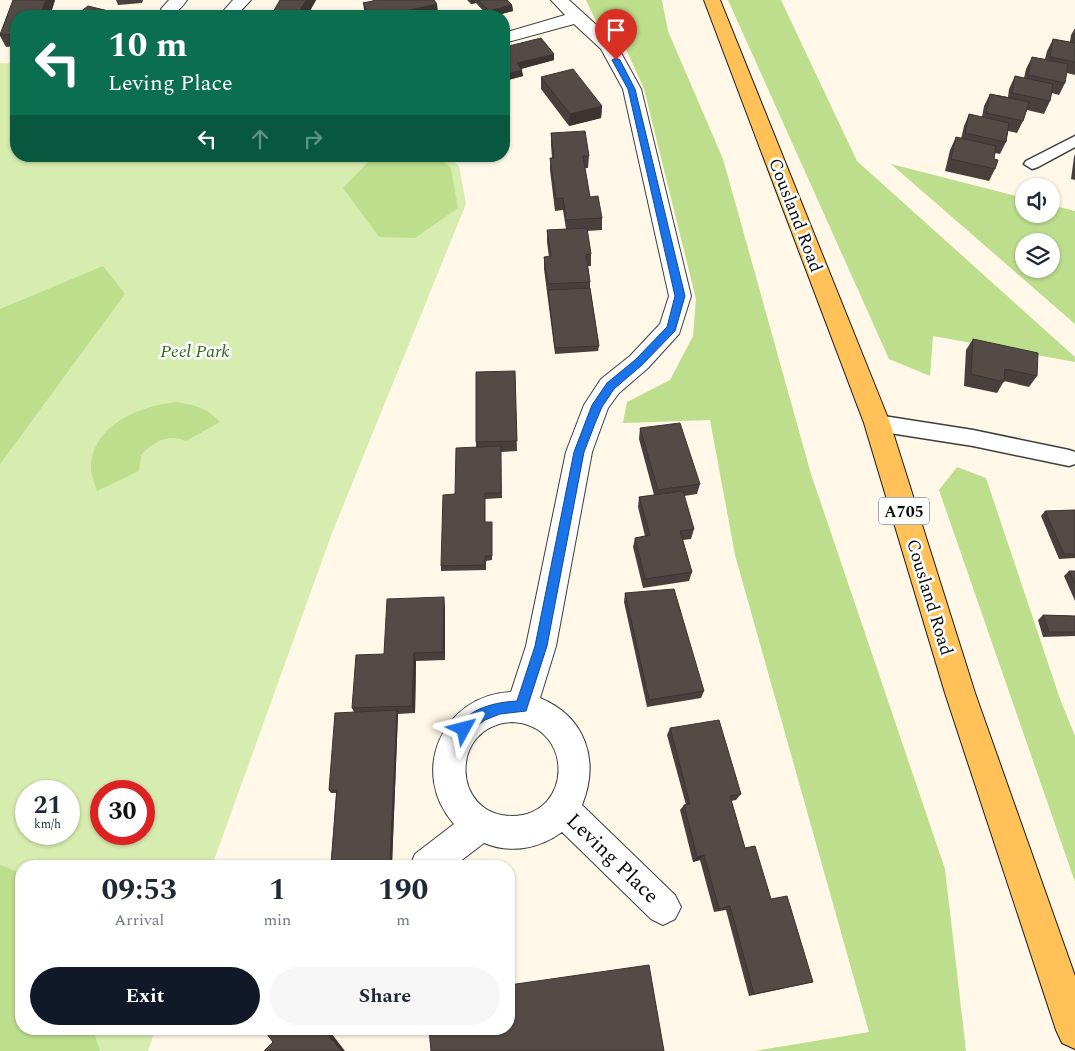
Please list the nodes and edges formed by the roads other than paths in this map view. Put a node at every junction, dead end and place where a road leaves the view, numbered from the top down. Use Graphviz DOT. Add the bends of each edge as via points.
graph roads {
  1 [pos="243,0"];
  2 [pos="559,0"];
  3 [pos="712,0"];
  4 [pos="233,10"];
  5 [pos="577,17"];
  6 [pos="510,37"];
  7 [pos="1075,141"];
  8 [pos="1032,164"];
  9 [pos="877,423"];
  10 [pos="1069,458"];
  11 [pos="522,707"];
  12 [pos="562,809"];
  13 [pos="480,825"];
  14 [pos="435,860"];
  15 [pos="663,907"];
  16 [pos="1075,1030"];
  1 -- 4 [label="street"];
  2 -- 5 [label="street"];
  3 -- 9 [label="main road, Cousland Road / A705"];
  5 -- 6 [label="street"];
  5 -- 11 [label="street" via="609,46 632,89 680,296 671,328 639,362 610,386 593,415 579,452 541,646"];
  7 -- 8 [label="lane"];
  9 -- 10 [label="lane"];
  9 -- 16 [label="main road, Cousland Road / A705" via="960,693"];
  11 -- 12 [label="street, Leving Place" via="540,712 567,736 574,754 576,773 572,792"];
  11 -- 13 [label="street, Leving Place" via="500,708 481,715 464,729 453,748 448,770 452,791 462,811"];
  12 -- 13 [label="street, Leving Place" via="545,824 524,832 502,833"];
  12 -- 15 [label="street, Leving Place"];
  13 -- 14 [label="street"];
}
